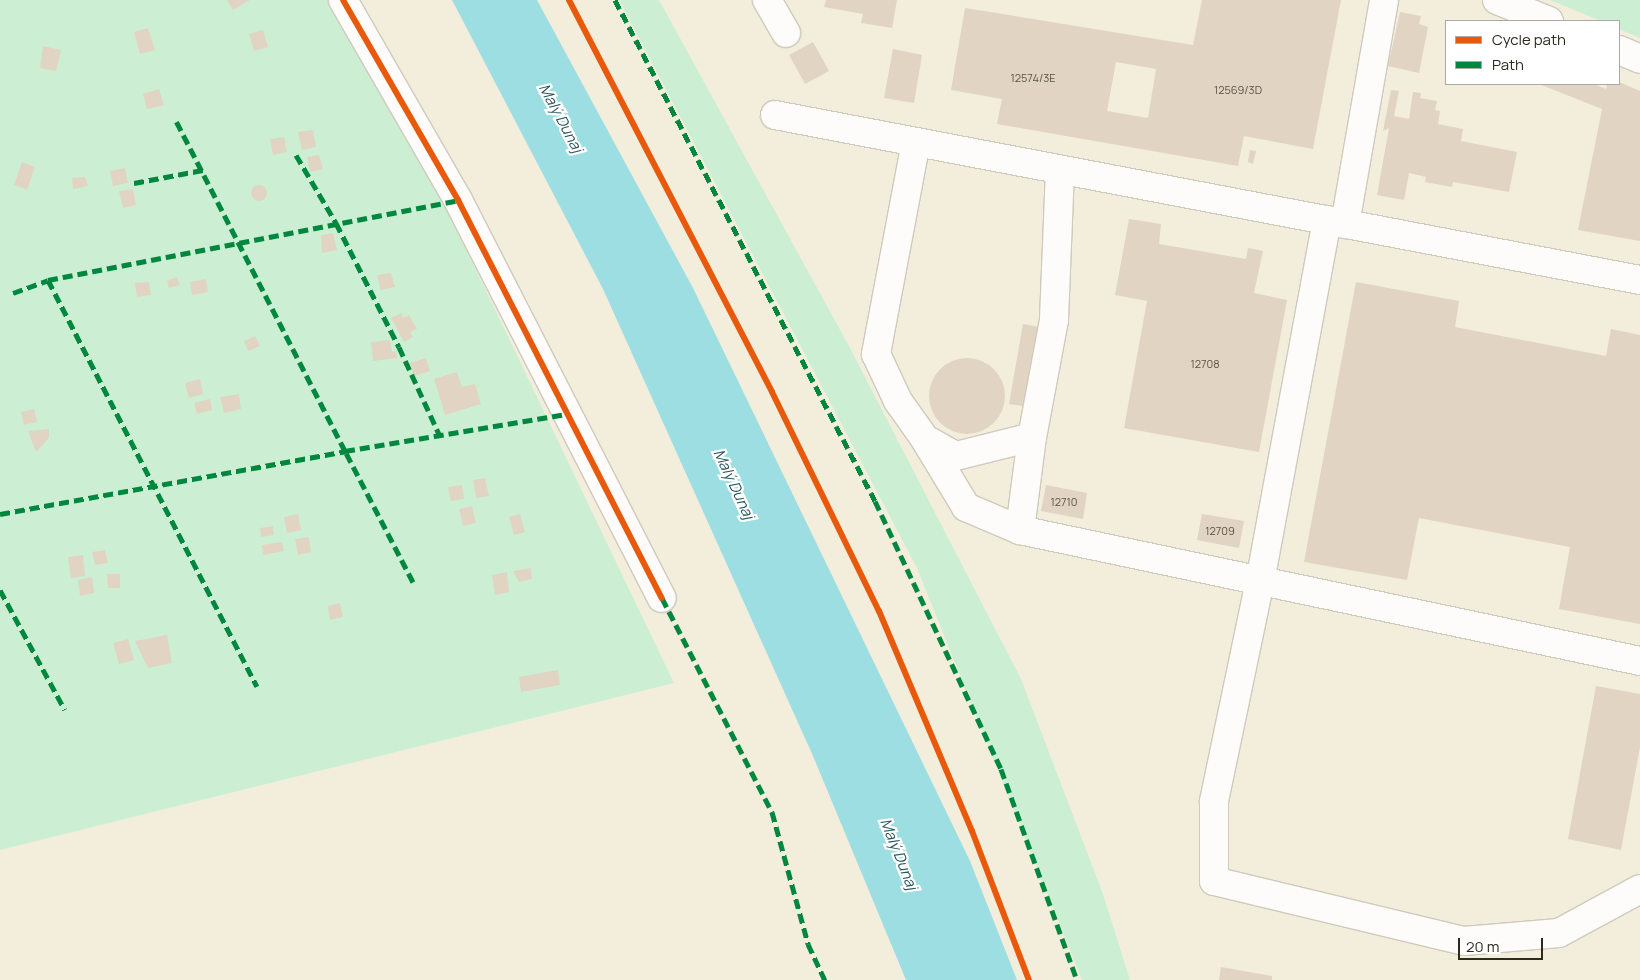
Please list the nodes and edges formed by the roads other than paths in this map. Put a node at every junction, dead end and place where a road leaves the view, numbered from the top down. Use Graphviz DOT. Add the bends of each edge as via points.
graph roads {
  1 [pos="343,0"];
  2 [pos="767,0"];
  3 [pos="1384,0"];
  4 [pos="1498,0"];
  5 [pos="1547,20"];
  6 [pos="786,33"];
  7 [pos="1620,50"];
  8 [pos="1640,59"];
  9 [pos="775,115"];
  10 [pos="916,142"];
  11 [pos="1060,170"];
  12 [pos="1336,222"];
  13 [pos="1640,280"];
  14 [pos="1032,437"];
  15 [pos="925,439"];
  16 [pos="1020,530"];
  17 [pos="1260,580"];
  18 [pos="662,598"];
  19 [pos="1640,661"];
  20 [pos="1640,889"];
  1 -- 18 [label="street" via="458,200"];
  2 -- 6 [label="street"];
  3 -- 12 [label="street"];
  4 -- 5 [label="street"];
  7 -- 8 [label="street"];
  9 -- 10 [label="street"];
  10 -- 11 [label="street"];
  10 -- 15 [label="street" via="876,354 898,400"];
  11 -- 12 [label="street"];
  11 -- 14 [label="street" via="1054,320"];
  12 -- 13 [label="street"];
  12 -- 17 [label="street"];
  14 -- 15 [label="street" via="956,456"];
  14 -- 16 [label="street"];
  15 -- 16 [label="street" via="966,507"];
  16 -- 17 [label="street"];
  17 -- 19 [label="street"];
  17 -- 20 [label="street" via="1214,802 1214,881 1464,941 1559,933"];
}
